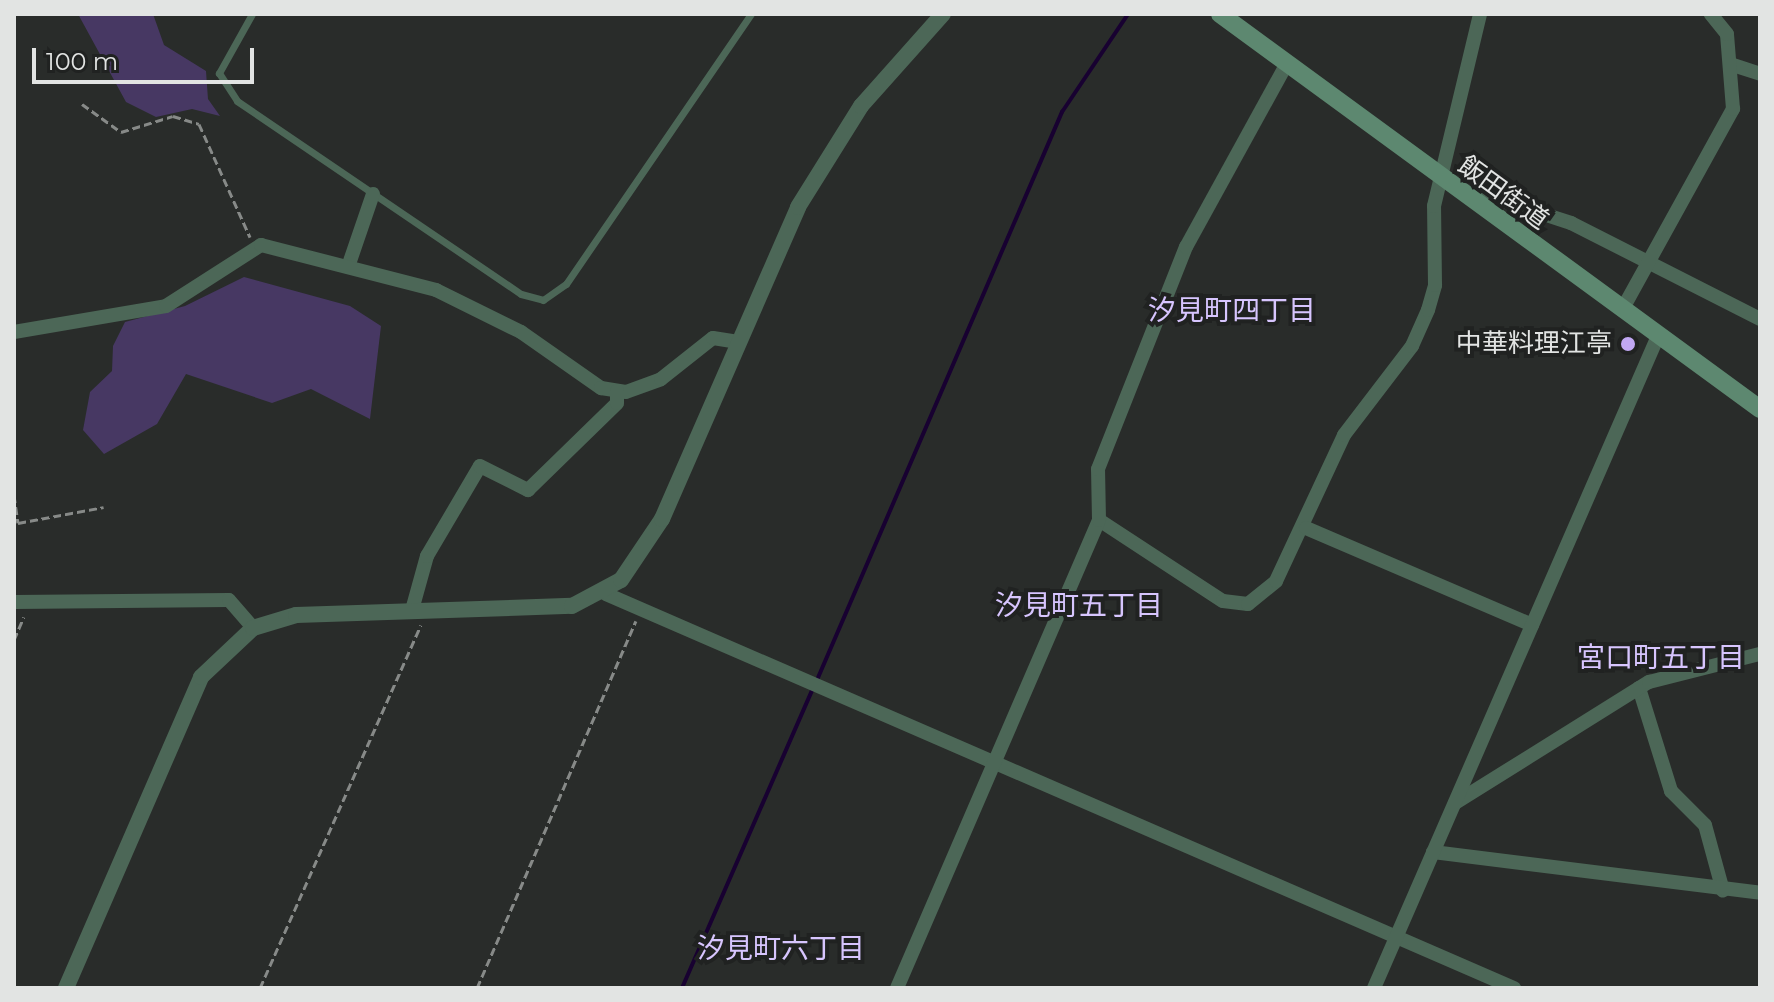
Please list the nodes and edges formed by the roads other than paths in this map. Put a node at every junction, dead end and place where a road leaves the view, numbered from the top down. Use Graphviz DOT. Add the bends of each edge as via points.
graph roads {
  1 [pos="252,14"];
  2 [pos="751,14"];
  3 [pos="943,14"];
  4 [pos="1220,14"];
  5 [pos="1480,14"];
  6 [pos="1711,14"];
  7 [pos="1733,65"];
  8 [pos="1285,67"];
  9 [pos="1760,74"];
  10 [pos="1444,183"];
  11 [pos="373,194"];
  12 [pos="1465,200"];
  13 [pos="1653,259"];
  14 [pos="349,264"];
  15 [pos="1622,310"];
  16 [pos="1760,319"];
  17 [pos="14,332"];
  18 [pos="1658,336"];
  19 [pos="737,342"];
  20 [pos="617,391"];
  21 [pos="1760,409"];
  22 [pos="1099,520"];
  23 [pos="1306,528"];
  24 [pos="606,594"];
  25 [pos="14,602"];
  26 [pos="420,610"];
  27 [pos="1532,625"];
  28 [pos="253,628"];
  29 [pos="1760,654"];
  30 [pos="1639,688"];
  31 [pos="996,762"];
  32 [pos="1454,804"];
  33 [pos="1433,852"];
  34 [pos="1723,891"];
  35 [pos="1760,893"];
  36 [pos="1396,939"];
  37 [pos="66,988"];
  38 [pos="897,988"];
  39 [pos="1374,988"];
  40 [pos="1514,988"];
  1 -- 11 [label="lane" via="219,73 237,101"];
  2 -- 11 [label="lane" via="566,284 543,300 521,294"];
  3 -- 19 [label="street" via="835,145 798,207"];
  4 -- 8 [label="main road, 飯田街道"];
  5 -- 10 [label="street"];
  6 -- 7 [label="street" via="1727,34"];
  7 -- 9 [label="street"];
  7 -- 13 [label="street" via="1727,122"];
  8 -- 10 [label="main road, 飯田街道"];
  8 -- 22 [label="street" via="1186,247 1098,469"];
  10 -- 12 [label="main road, 飯田街道"];
  10 -- 23 [label="street" via="1434,206 1435,285 1428,310 1412,346 1344,435"];
  11 -- 14 [label="street"];
  12 -- 13 [label="street" via="1494,198"];
  12 -- 15 [label="main road, 飯田街道"];
  13 -- 15 [label="street"];
  13 -- 16 [label="street"];
  14 -- 17 [label="street" via="254,245 166,306"];
  14 -- 20 [label="street" via="436,290 521,332 601,388"];
  15 -- 18 [label="main road, 飯田街道"];
  18 -- 21 [label="main road, 飯田街道"];
  18 -- 27 [label="street"];
  19 -- 20 [label="street" via="713,338 661,379"];
  19 -- 24 [label="street" via="662,519"];
  20 -- 26 [label="street" via="617,403 528,490 480,466 427,556"];
  22 -- 23 [label="street" via="1185,582 1237,605 1276,581"];
  22 -- 31 [label="street"];
  23 -- 27 [label="street"];
  24 -- 26 [label="street" via="532,610"];
  24 -- 31 [label="street"];
  25 -- 28 [label="street" via="229,600"];
  26 -- 28 [label="street" via="296,615"];
  27 -- 32 [label="street"];
  28 -- 37 [label="street" via="201,677"];
  29 -- 30 [label="street" via="1681,668"];
  30 -- 32 [label="street"];
  30 -- 34 [label="street" via="1671,791 1705,825"];
  31 -- 36 [label="street"];
  31 -- 38 [label="street"];
  32 -- 33 [label="street"];
  33 -- 34 [label="street"];
  33 -- 36 [label="street"];
  34 -- 35 [label="street"];
  36 -- 39 [label="street"];
  36 -- 40 [label="street"];
}
